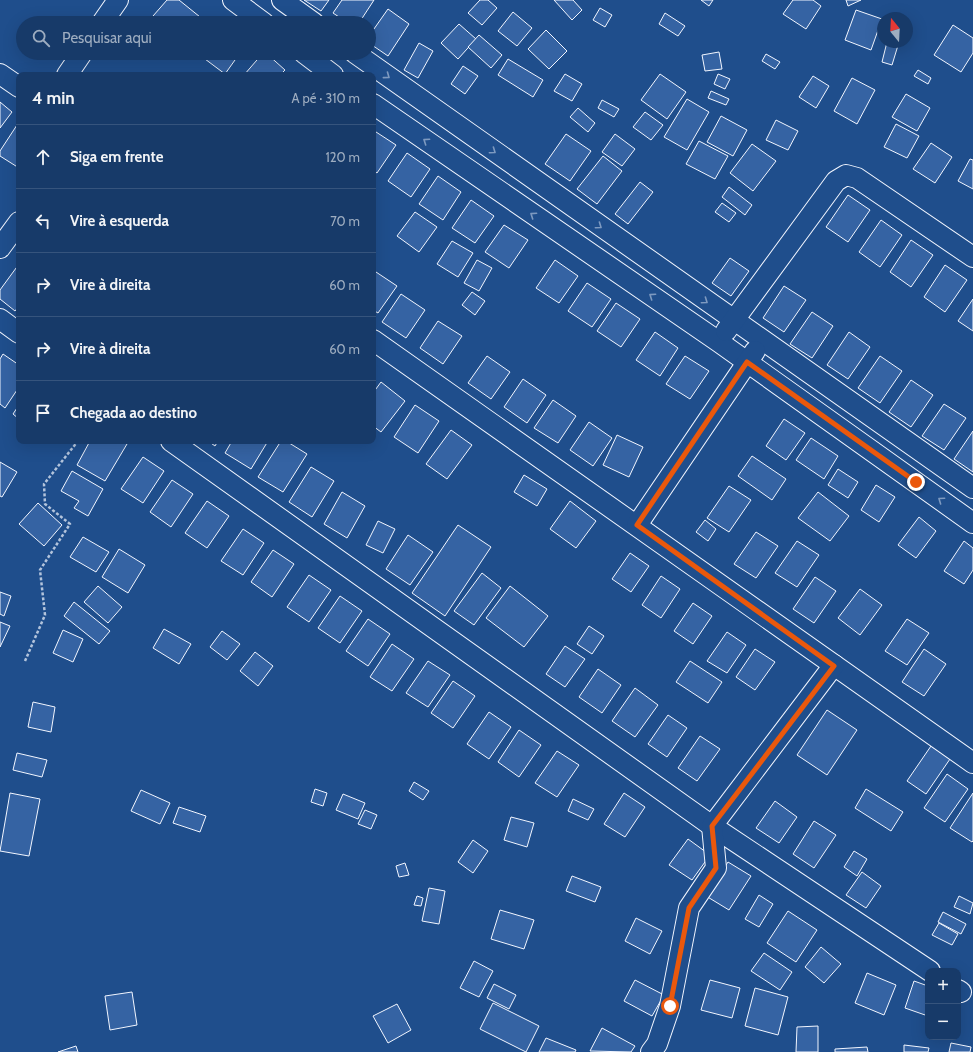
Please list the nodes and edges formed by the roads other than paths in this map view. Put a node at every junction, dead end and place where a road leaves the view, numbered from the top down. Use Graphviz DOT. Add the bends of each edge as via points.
graph roads {
  1 [pos="118,0"];
  2 [pos="233,0"];
  3 [pos="282,0"];
  4 [pos="107,16"];
  5 [pos="255,16"];
  6 [pos="304,16"];
  7 [pos="77,60"];
  8 [pos="313,60"];
  9 [pos="365,60"];
  10 [pos="69,72"];
  11 [pos="329,72"];
  12 [pos="0,74"];
  13 [pos="16,86"];
  14 [pos="376,107"];
  15 [pos="576,209"];
  16 [pos="16,226"];
  17 [pos="560,233"];
  18 [pos="0,248"];
  19 [pos="973,258"];
  20 [pos="0,320"];
  21 [pos="733,321"];
  22 [pos="16,331"];
  23 [pos="762,341"];
  24 [pos="376,342"];
  25 [pos="719,342"];
  26 [pos="747,362"];
  27 [pos="175,444"];
  28 [pos="930,458"];
  29 [pos="916,482"];
  30 [pos="973,488"];
  31 [pos="973,523"];
  32 [pos="637,525"];
  33 [pos="834,666"];
  34 [pos="973,763"];
  35 [pos="712,826"];
  36 [pos="925,968"];
  37 [pos="651,1052"];
  1 -- 4 [label="street"];
  2 -- 5 [label="street"];
  3 -- 6 [label="street"];
  7 -- 10 [label="street"];
  8 -- 11 [label="street"];
  9 -- 15 [label="street, one-way"];
  12 -- 13 [label="street"];
  17 -- 14 [label="street, one-way"];
  15 -- 17 [label="street"];
  15 -- 21 [label="street, one-way"];
  16 -- 18 [label="street"];
  25 -- 17 [label="street, one-way"];
  19 -- 21 [label="street" via="857,178 846,175 836,181"];
  20 -- 22 [label="street"];
  21 -- 23 [label="street"];
  21 -- 25 [label="street"];
  23 -- 26 [label="street"];
  23 -- 28 [label="street"];
  24 -- 32 [label="street"];
  25 -- 26 [label="street"];
  26 -- 29 [label="street"];
  26 -- 32 [label="street"];
  27 -- 35 [label="street"];
  28 -- 29 [label="street"];
  28 -- 30 [label="street"];
  31 -- 29 [label="street, one-way"];
  32 -- 33 [label="street"];
  33 -- 34 [label="street"];
  33 -- 35 [label="street"];
  35 -- 36 [label="street"];
  35 -- 37 [label="street" via="716,868 689,908 670,1006"];
}
